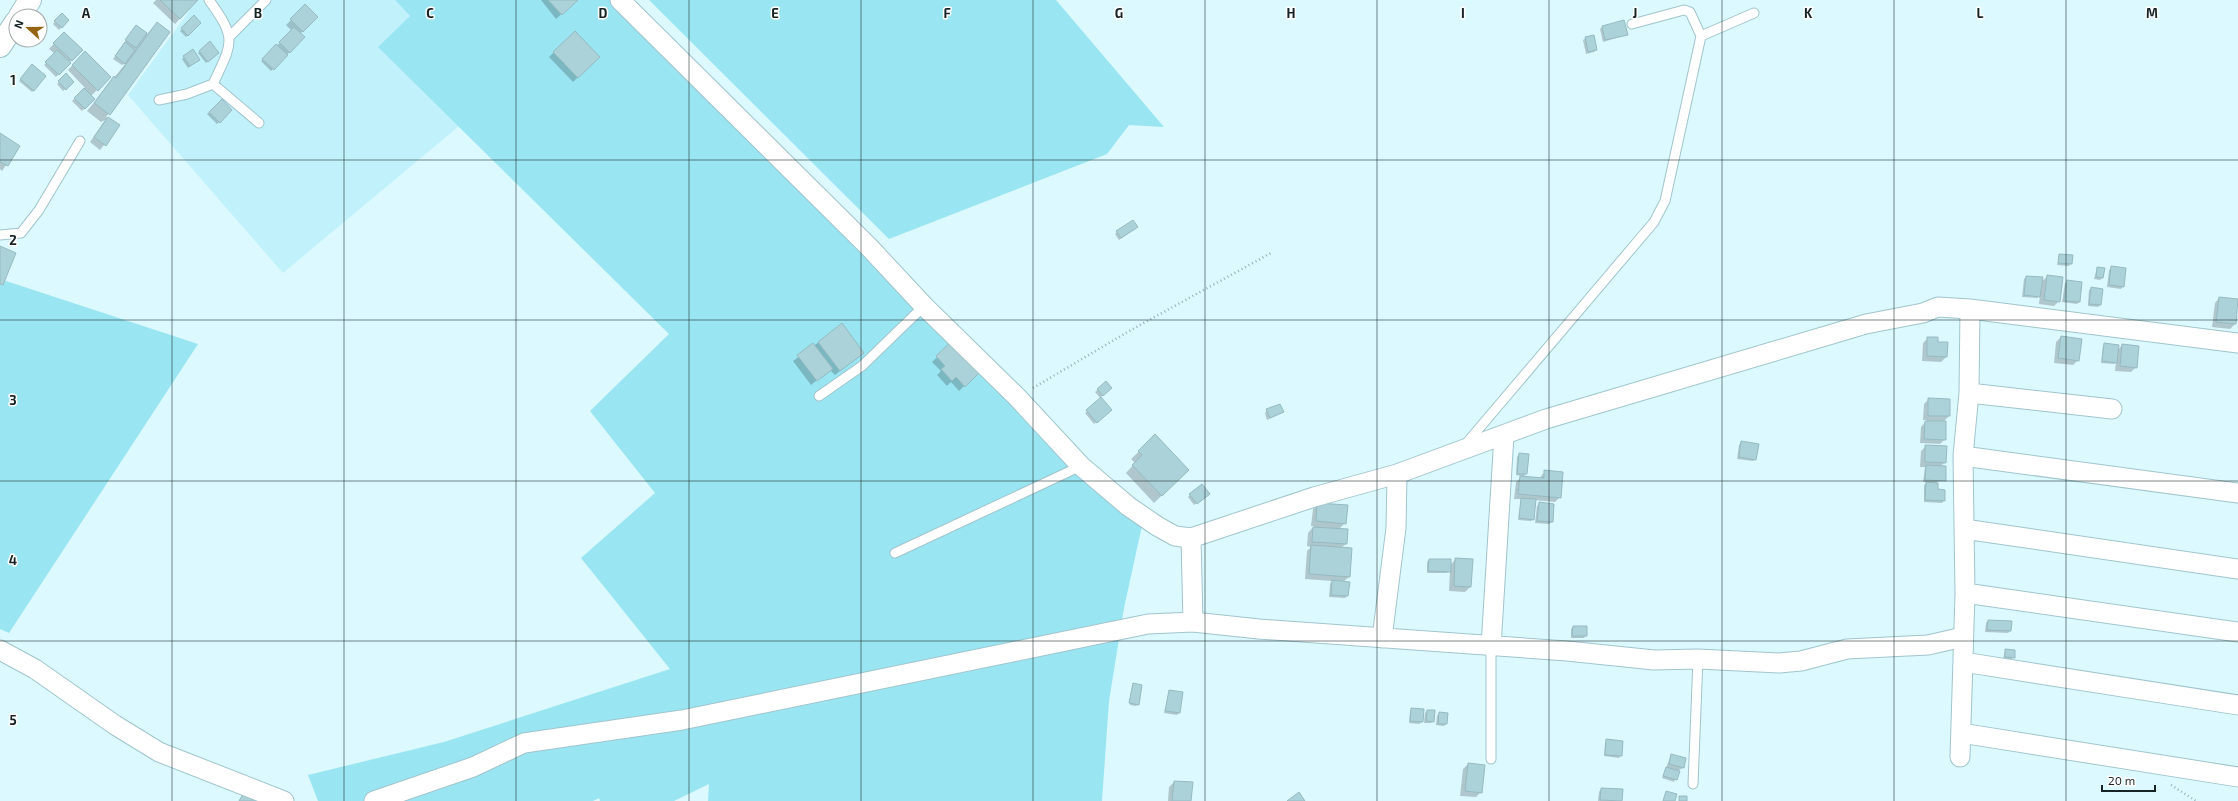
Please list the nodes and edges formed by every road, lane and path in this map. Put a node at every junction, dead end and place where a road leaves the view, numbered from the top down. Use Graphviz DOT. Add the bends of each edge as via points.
graph roads {
  1 [pos="210,0"];
  2 [pos="266,0"];
  3 [pos="620,0"];
  4 [pos="1754,13"];
  5 [pos="1632,24"];
  6 [pos="8,34"];
  7 [pos="230,36"];
  8 [pos="1701,36"];
  9 [pos="0,46"];
  10 [pos="213,84"];
  11 [pos="159,100"];
  12 [pos="259,122"];
  13 [pos="80,141"];
  14 [pos="0,235"];
  15 [pos="1271,253"];
  16 [pos="924,306"];
  17 [pos="1970,315"];
  18 [pos="2238,343"];
  19 [pos="2238,354"];
  20 [pos="1969,393"];
  21 [pos="819,396"];
  22 [pos="1017,397"];
  23 [pos="2112,409"];
  24 [pos="1504,435"];
  25 [pos="1462,449"];
  26 [pos="1963,456"];
  27 [pos="1081,466"];
  28 [pos="1397,474"];
  29 [pos="2238,493"];
  30 [pos="1964,529"];
  31 [pos="1191,538"];
  32 [pos="895,554"];
  33 [pos="2238,569"];
  34 [pos="1965,593"];
  35 [pos="1193,622"];
  36 [pos="2238,632"];
  37 [pos="1963,637"];
  38 [pos="1382,638"];
  39 [pos="1491,647"];
  40 [pos="0,650"];
  41 [pos="1698,659"];
  42 [pos="1963,662"];
  43 [pos="2238,705"];
  44 [pos="1961,733"];
  45 [pos="1960,757"];
  46 [pos="1491,759"];
  47 [pos="2238,777"];
  48 [pos="1693,784"];
  49 [pos="284,801"];
  50 [pos="374,801"];
  1 -- 7 [label="lane"];
  2 -- 7 [label="lane"];
  3 -- 16 [label="street" via="869,247"];
  4 -- 8 [label="lane"];
  5 -- 8 [label="lane" via="1684,10 1690,12"];
  6 -- 9 [label="main road"];
  7 -- 10 [label="lane" via="230,47"];
  8 -- 25 [label="lane" via="1665,201 1654,222"];
  10 -- 11 [label="lane" via="187,94"];
  10 -- 12 [label="lane"];
  13 -- 14 [label="lane" via="39,210 21,233"];
  15 -- 22 [label="path" via="1131,330"];
  16 -- 21 [label="lane" via="862,366"];
  16 -- 22 [label="street"];
  17 -- 18 [label="street"];
  17 -- 19 [label="street"];
  17 -- 20 [label="street"];
  17 -- 24 [label="street" via="1947,320 1923,313 1859,326 1546,419"];
  20 -- 23 [label="street"];
  20 -- 26 [label="street"];
  22 -- 27 [label="street"];
  24 -- 25 [label="street"];
  24 -- 39 [label="street"];
  25 -- 28 [label="street"];
  26 -- 29 [label="street"];
  26 -- 30 [label="street"];
  27 -- 31 [label="street" via="1156,526 1175,536"];
  27 -- 32 [label="lane"];
  28 -- 31 [label="street" via="1314,497"];
  28 -- 38 [label="street" via="1396,528"];
  30 -- 33 [label="street"];
  30 -- 34 [label="street"];
  31 -- 35 [label="street"];
  34 -- 36 [label="street"];
  34 -- 37 [label="street"];
  35 -- 38 [label="street"];
  35 -- 50 [label="street" via="1148,624 1090,634 682,720 524,743 473,767"];
  37 -- 41 [label="street" via="1928,645 1847,649 1801,661 1779,663"];
  37 -- 42 [label="street"];
  38 -- 39 [label="street"];
  39 -- 41 [label="street" via="1568,651 1654,660"];
  39 -- 46 [label="lane"];
  40 -- 49 [label="street" via="35,669 115,725 159,752"];
  41 -- 48 [label="lane"];
  42 -- 43 [label="street"];
  42 -- 44 [label="street"];
  44 -- 45 [label="street"];
  44 -- 47 [label="street"];
}
